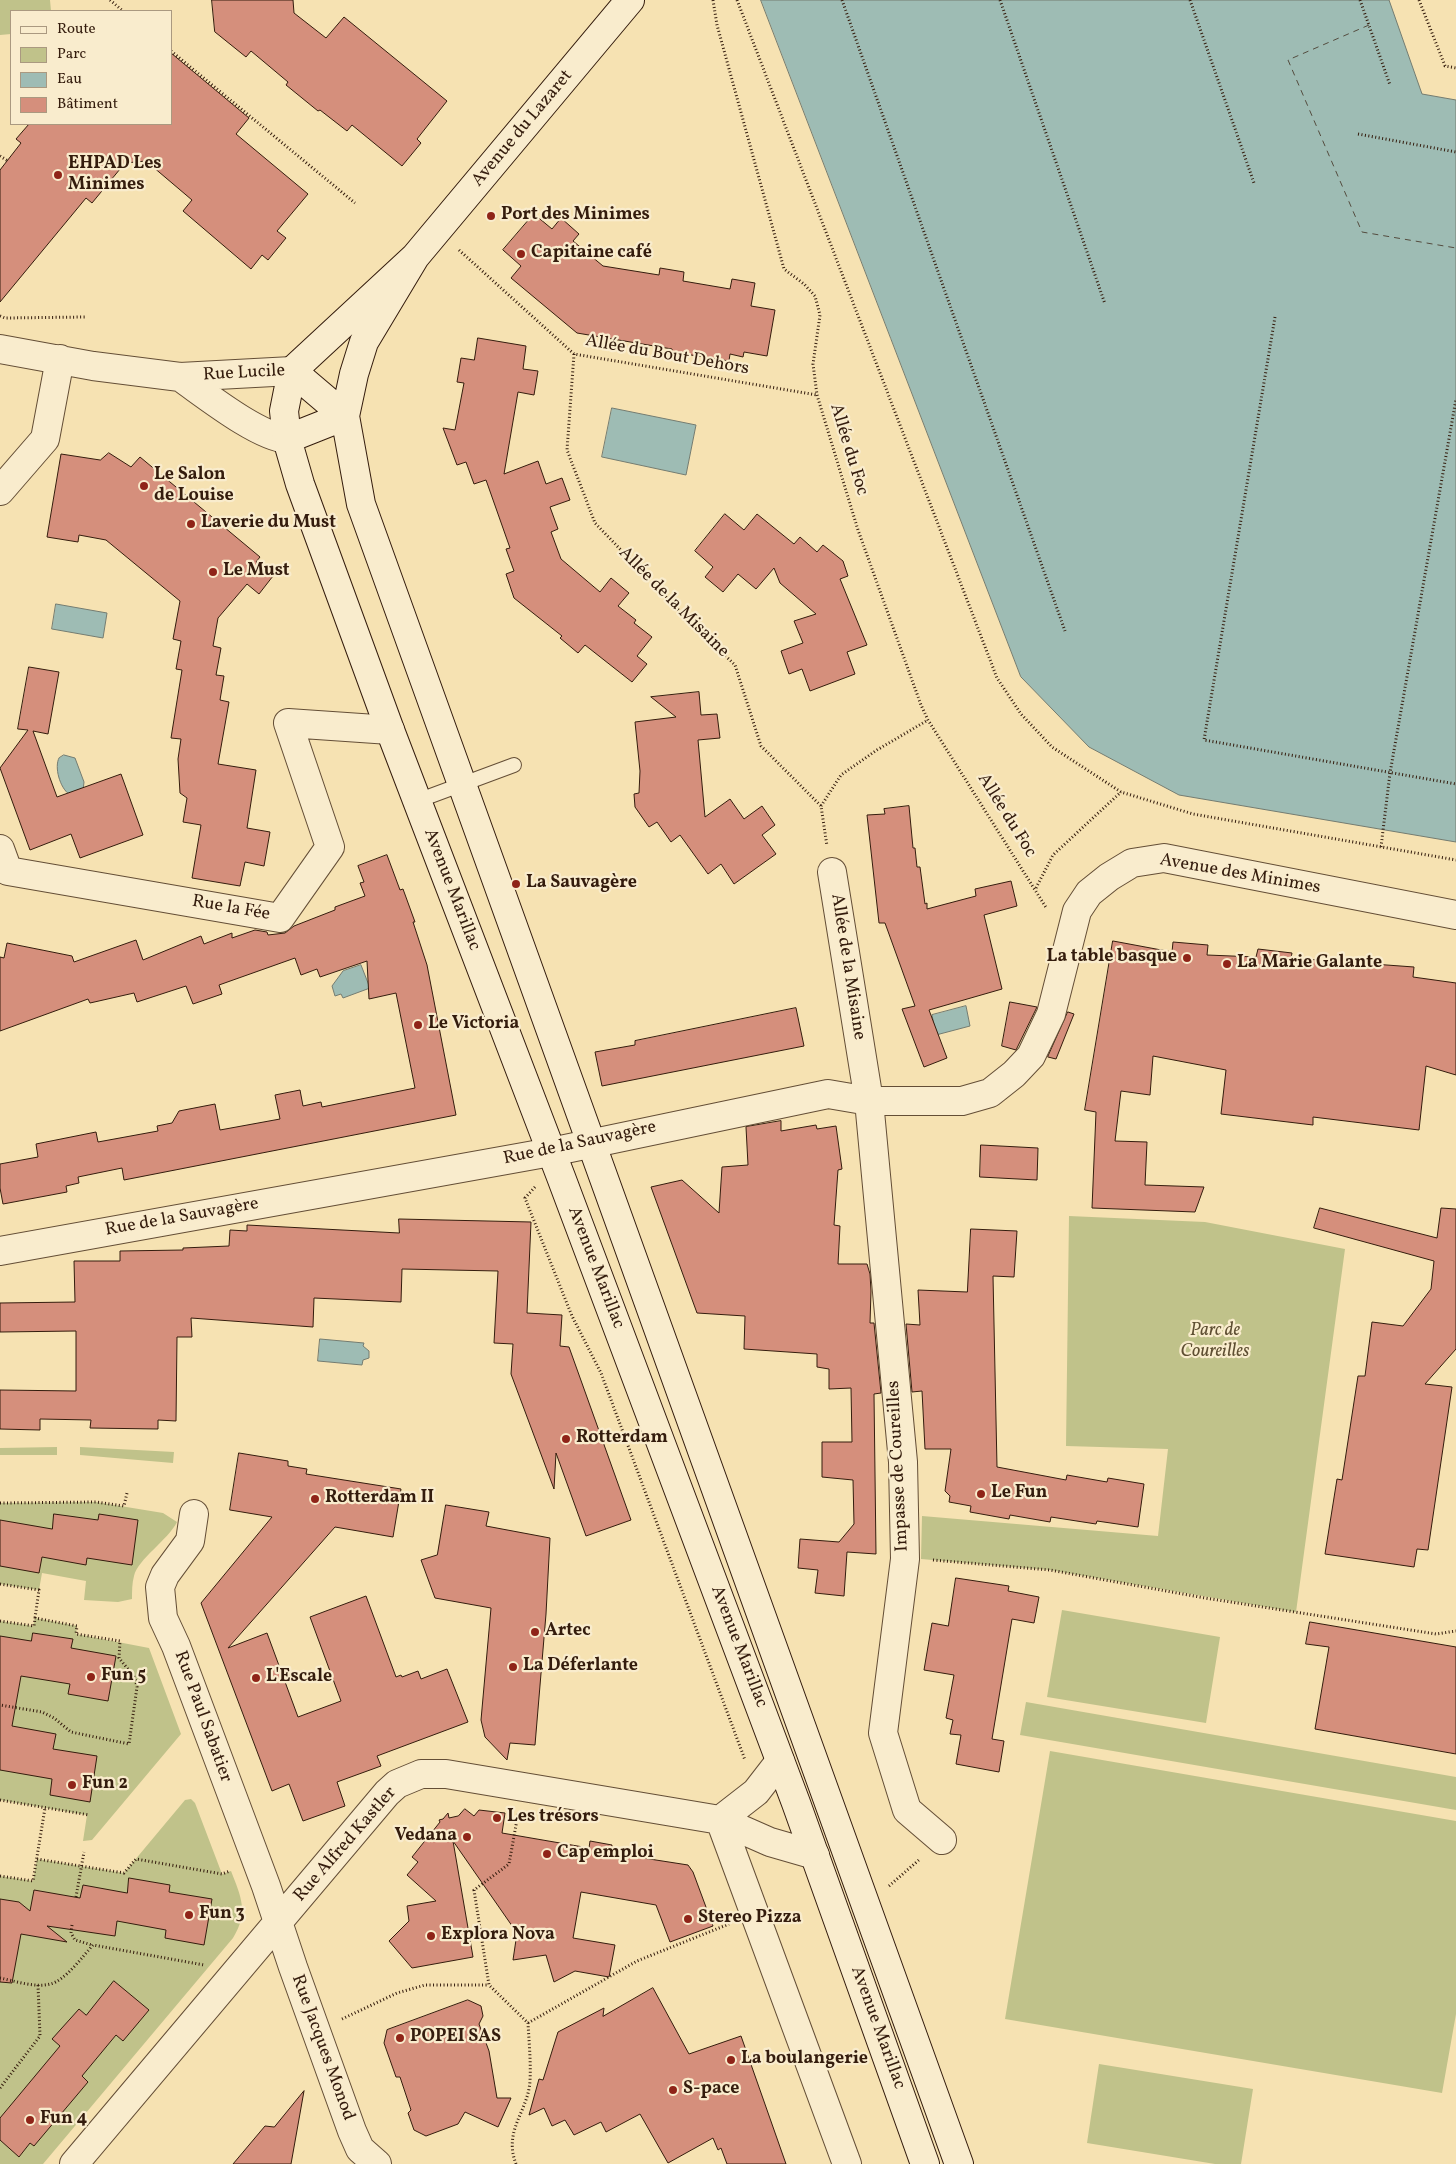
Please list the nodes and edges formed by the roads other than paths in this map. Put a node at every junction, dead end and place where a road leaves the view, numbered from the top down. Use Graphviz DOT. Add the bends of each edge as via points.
graph roads {
  1 [pos="630,0"];
  2 [pos="416,257"];
  3 [pos="0,349"];
  4 [pos="60,359"];
  5 [pos="292,371"];
  6 [pos="180,377"];
  7 [pos="345,416"];
  8 [pos="287,439"];
  9 [pos="0,491"];
  10 [pos="390,730"];
  11 [pos="514,765"];
  12 [pos="462,785"];
  13 [pos="418,801"];
  14 [pos="0,849"];
  15 [pos="832,872"];
  16 [pos="1456,915"];
  17 [pos="1067,945"];
  18 [pos="869,1102"];
  19 [pos="592,1144"];
  20 [pos="539,1154"];
  21 [pos="0,1251"];
  22 [pos="194,1514"];
  23 [pos="780,1761"];
  24 [pos="720,1820"];
  25 [pos="942,1840"];
  26 [pos="815,1855"];
  27 [pos="278,1924"];
  28 [pos="74,2164"];
  29 [pos="377,2164"];
  30 [pos="847,2164"];
  31 [pos="925,2164"];
  32 [pos="959,2164"];
  1 -- 2 [label="street, Avenue du Lazaret"];
  2 -- 5 [label="street, Avenue du Lazaret"];
  2 -- 7 [label="street, Avenue du Lazaret" via="364,342"];
  3 -- 4 [label="street, Rue Lucile"];
  4 -- 6 [label="street, Rue Lucile"];
  4 -- 9 [label="street" via="45,439"];
  5 -- 6 [label="street, Rue Lucile"];
  5 -- 7 [label="street, Rue Lucile"];
  5 -- 8 [label="street, Avenue Marillac" via="284,411"];
  6 -- 8 [label="street, Rue Lucile" via="238,417 276,438"];
  7 -- 8 [label="street"];
  7 -- 12 [label="street, Avenue Marillac" via="361,504"];
  8 -- 10 [label="street, Avenue Marillac" via="300,484"];
  10 -- 13 [label="street, Avenue Marillac"];
  10 -- 14 [label="street, Rue la Fée" via="288,723 330,847 280,918 8,871"];
  11 -- 12 [label="lane"];
  12 -- 13 [label="lane"];
  12 -- 19 [label="street, Avenue Marillac"];
  13 -- 20 [label="street, Avenue Marillac"];
  15 -- 18 [label="street, Allée de la Misaine"];
  16 -- 17 [label="street, Avenue des Minimes" via="1164,858 1132,863 1089,893 1077,911"];
  17 -- 18 [label="street, Rue de la Sauvagère" via="1051,1014 1031,1056 990,1094 962,1101"];
  18 -- 19 [label="street, Rue de la Sauvagère" via="828,1094"];
  18 -- 25 [label="street, Impasse de Coureilles" via="903,1462 905,1559 883,1733 907,1810"];
  19 -- 20 [label="street, Rue de la Sauvagère"];
  19 -- 32 [label="street, Avenue Marillac"];
  20 -- 21 [label="street, Rue de la Sauvagère"];
  20 -- 23 [label="street, Avenue Marillac"];
  22 -- 27 [label="street, Rue Paul Sabatier" via="190,1541 165,1574 160,1587 160,1608"];
  23 -- 24 [label="street" via="756,1792"];
  23 -- 26 [label="street, Avenue Marillac"];
  24 -- 26 [label="street, Rue Alfred Kastler" via="770,1842"];
  24 -- 27 [label="street, Rue Alfred Kastler" via="523,1786 434,1773 421,1774 397,1784 375,1806"];
  24 -- 30 [label="street" via="752,1914"];
  26 -- 31 [label="street, Avenue Marillac"];
  27 -- 28 [label="street, Rue Alfred Kastler"];
  27 -- 29 [label="street, Rue Jacques Monod" via="352,2132 360,2148"];
}
